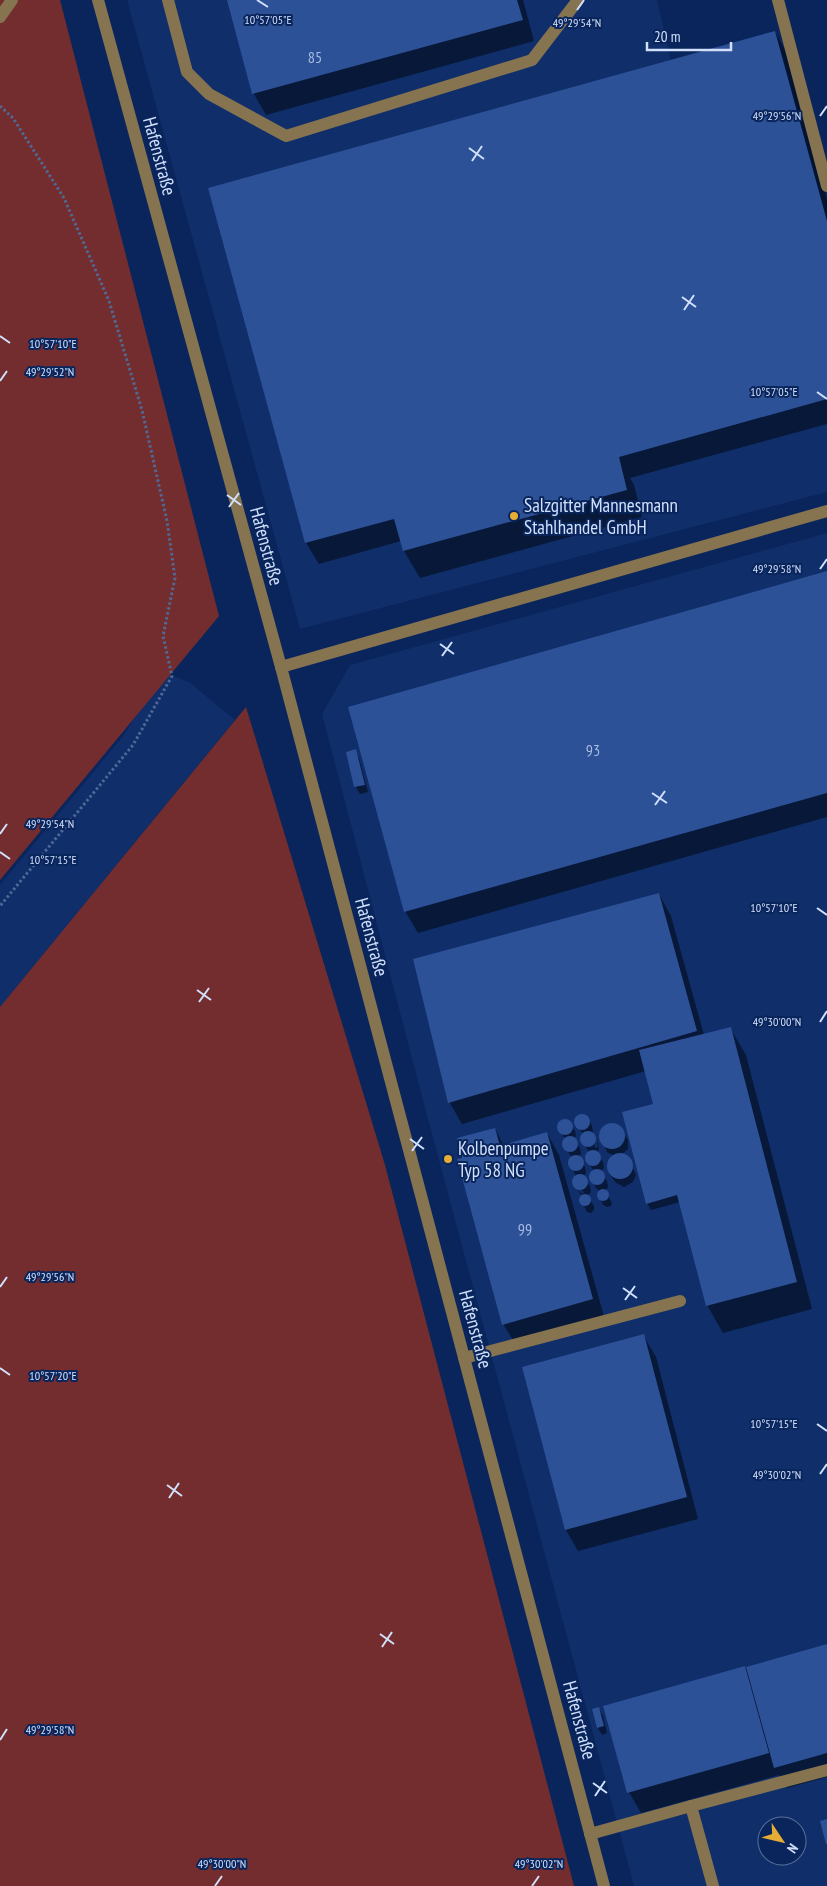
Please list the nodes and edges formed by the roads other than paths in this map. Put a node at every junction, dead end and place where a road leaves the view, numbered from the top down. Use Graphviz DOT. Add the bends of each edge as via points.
graph roads {
  1 [pos="12,0"];
  2 [pos="98,0"];
  3 [pos="168,0"];
  4 [pos="578,0"];
  5 [pos="778,0"];
  6 [pos="0,16"];
  7 [pos="827,186"];
  8 [pos="827,511"];
  9 [pos="281,666"];
  10 [pos="680,1301"];
  11 [pos="464,1358"];
  12 [pos="827,1770"];
  13 [pos="691,1806"];
  14 [pos="590,1834"];
  15 [pos="604,1886"];
  16 [pos="713,1886"];
  1 -- 6 [label="street"];
  2 -- 9 [label="street, Hafenstraße"];
  3 -- 4 [label="street" via="188,72 209,94 286,136 532,60"];
  5 -- 7 [label="street"];
  8 -- 9 [label="street"];
  9 -- 11 [label="street, Hafenstraße"];
  10 -- 11 [label="street"];
  11 -- 14 [label="street, Hafenstraße"];
  12 -- 13 [label="street"];
  13 -- 14 [label="street"];
  13 -- 16 [label="street"];
  14 -- 15 [label="street, Hafenstraße"];
}
